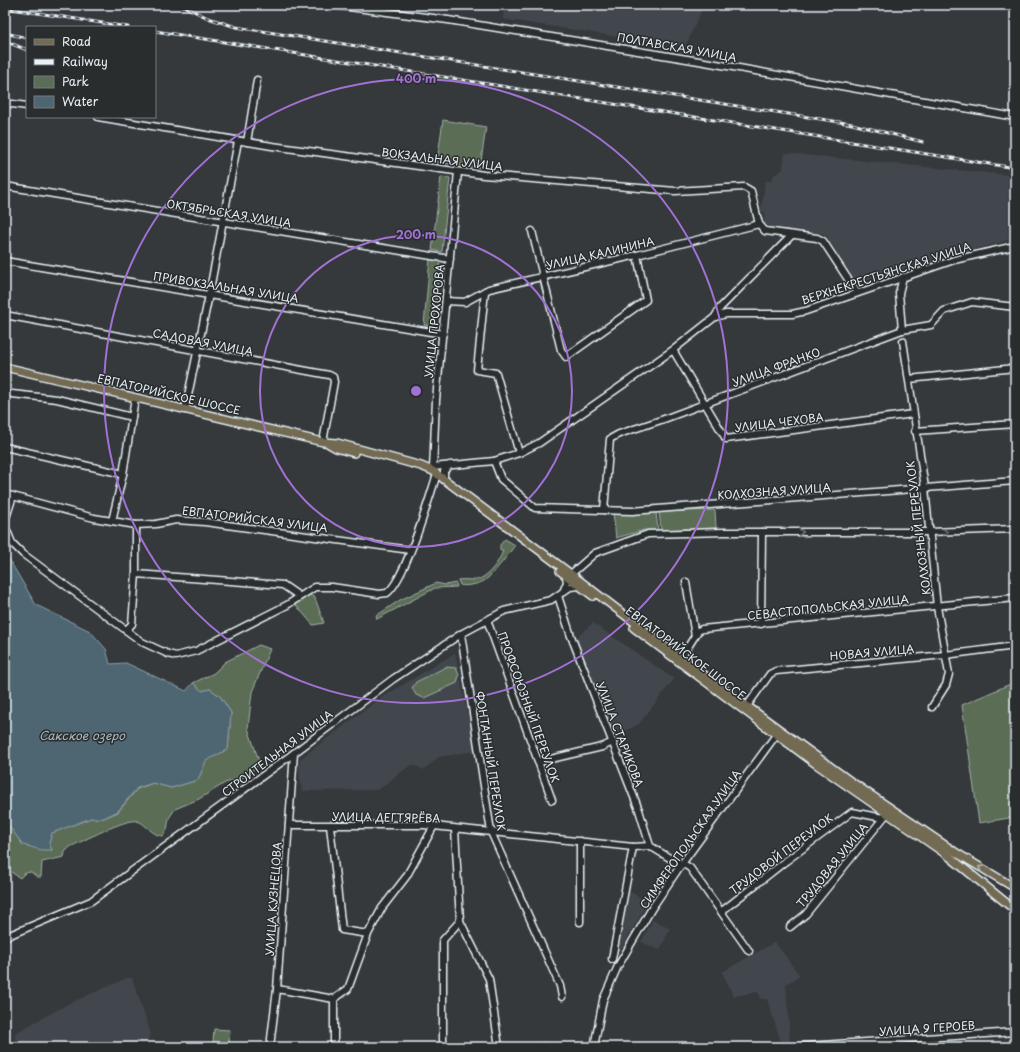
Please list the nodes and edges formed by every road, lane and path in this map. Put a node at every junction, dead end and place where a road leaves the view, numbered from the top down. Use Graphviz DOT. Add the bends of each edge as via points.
graph roads {
  1 [pos="334,5"];
  2 [pos="257,80"];
  3 [pos="5,104"];
  4 [pos="26,106"];
  5 [pos="104,118"];
  6 [pos="1015,118"];
  7 [pos="238,141"];
  8 [pos="247,142"];
  9 [pos="458,172"];
  10 [pos="5,186"];
  11 [pos="222,222"];
  12 [pos="759,224"];
  13 [pos="532,231"];
  14 [pos="792,235"];
  15 [pos="1015,246"];
  16 [pos="637,255"];
  17 [pos="450,259"];
  18 [pos="5,261"];
  19 [pos="543,277"];
  20 [pos="903,277"];
  21 [pos="889,281"];
  22 [pos="486,291"];
  23 [pos="857,293"];
  24 [pos="899,293"];
  25 [pos="209,295"];
  26 [pos="446,301"];
  27 [pos="729,301"];
  28 [pos="1015,308"];
  29 [pos="736,313"];
  30 [pos="5,315"];
  31 [pos="715,317"];
  32 [pos="902,330"];
  33 [pos="443,334"];
  34 [pos="903,341"];
  35 [pos="673,350"];
  36 [pos="197,351"];
  37 [pos="5,366"];
  38 [pos="1015,368"];
  39 [pos="909,379"];
  40 [pos="12,394"];
  41 [pos="135,398"];
  42 [pos="705,404"];
  43 [pos="185,410"];
  44 [pos="913,414"];
  45 [pos="132,417"];
  46 [pos="1015,424"];
  47 [pos="915,431"];
  48 [pos="326,443"];
  49 [pos="5,448"];
  50 [pos="519,453"];
  51 [pos="494,461"];
  52 [pos="451,464"];
  53 [pos="434,472"];
  54 [pos="123,474"];
  55 [pos="444,480"];
  56 [pos="1015,481"];
  57 [pos="925,488"];
  58 [pos="5,494"];
  59 [pos="13,496"];
  60 [pos="606,510"];
  61 [pos="5,521"];
  62 [pos="112,521"];
  63 [pos="136,525"];
  64 [pos="5,526"];
  65 [pos="1015,529"];
  66 [pos="762,532"];
  67 [pos="929,532"];
  68 [pos="410,550"];
  69 [pos="136,574"];
  70 [pos="569,575"];
  71 [pos="686,582"];
  72 [pos="579,586"];
  73 [pos="563,592"];
  74 [pos="299,596"];
  75 [pos="558,596"];
  76 [pos="1015,598"];
  77 [pos="937,607"];
  78 [pos="487,620"];
  79 [pos="761,624"];
  80 [pos="126,630"];
  81 [pos="461,634"];
  82 [pos="695,636"];
  83 [pos="1015,646"];
  84 [pos="945,655"];
  85 [pos="681,658"];
  86 [pos="747,706"];
  87 [pos="932,707"];
  88 [pos="776,735"];
  89 [pos="613,742"];
  90 [pos="294,753"];
  91 [pos="538,762"];
  92 [pos="552,800"];
  93 [pos="885,815"];
  94 [pos="289,825"];
  95 [pos="330,826"];
  96 [pos="434,826"];
  97 [pos="455,829"];
  98 [pos="490,832"];
  99 [pos="580,842"];
  100 [pos="650,846"];
  101 [pos="633,847"];
  102 [pos="682,864"];
  103 [pos="995,876"];
  104 [pos="1015,888"];
  105 [pos="1015,892"];
  106 [pos="999,897"];
  107 [pos="1015,905"];
  108 [pos="1015,910"];
  109 [pos="722,911"];
  110 [pos="460,921"];
  111 [pos="580,922"];
  112 [pos="790,927"];
  113 [pos="368,934"];
  114 [pos="5,937"];
  115 [pos="748,951"];
  116 [pos="612,959"];
  117 [pos="277,989"];
  118 [pos="562,997"];
  119 [pos="334,999"];
  120 [pos="1015,1032"];
  121 [pos="857,1045"];
  122 [pos="270,1047"];
  123 [pos="334,1047"];
  124 [pos="443,1047"];
  125 [pos="499,1047"];
  126 [pos="594,1047"];
  127 [pos="792,1047"];
  1 -- 6 [label="street, ПОЛТАВСКАЯ УЛИЦА" via="448,20 699,61"];
  2 -- 8 [label="street"];
  3 -- 4 [label="street"];
  5 -- 7 [label="street, ВОКЗАЛЬНАЯ УЛИЦА"];
  7 -- 8 [label="street, ВОКЗАЛЬНАЯ УЛИЦА"];
  7 -- 11 [label="street"];
  8 -- 9 [label="street, ВОКЗАЛЬНАЯ УЛИЦА"];
  9 -- 12 [label="street, ВОКЗАЛЬНАЯ УЛИЦА" via="675,191 744,187 751,191"];
  9 -- 17 [label="street, УЛИЦА ПРОХОРОВА"];
  10 -- 11 [label="street, ОКТЯБРЬСКАЯ УЛИЦА"];
  11 -- 17 [label="street, ОКТЯБРЬСКАЯ УЛИЦА"];
  11 -- 25 [label="street"];
  12 -- 14 [label="street" via="765,230"];
  12 -- 16 [label="street, УЛИЦА КАЛИНИНА"];
  13 -- 19 [label="street"];
  14 -- 23 [label="street" via="823,241"];
  14 -- 27 [label="street, ВЕРХНЕКРЕСТЬЯНСКАЯ УЛИЦА"];
  15 -- 20 [label="street, ВЕРХНЕКРЕСТЬЯНСКАЯ УЛИЦА" via="954,260"];
  16 -- 19 [label="street, УЛИЦА КАЛИНИНА"];
  16 -- 19 [label="street" via="646,300 566,357 561,350"];
  17 -- 26 [label="street, УЛИЦА ПРОХОРОВА"];
  18 -- 25 [label="street, ПРИВОКЗАЛЬНАЯ УЛИЦА"];
  19 -- 22 [label="street, УЛИЦА КАЛИНИНА"];
  20 -- 21 [label="street, ВЕРХНЕКРЕСТЬЯНСКАЯ УЛИЦА"];
  20 -- 24 [label="street"];
  21 -- 23 [label="street, ВЕРХНЕКРЕСТЬЯНСКАЯ УЛИЦА"];
  21 -- 24 [label="street"];
  22 -- 26 [label="street, УЛИЦА КАЛИНИНА" via="465,302"];
  22 -- 50 [label="street" via="478,370 496,373"];
  23 -- 29 [label="street, ВЕРХНЕКРЕСТЬЯНСКАЯ УЛИЦА" via="792,314"];
  24 -- 32 [label="street"];
  25 -- 33 [label="street, ПРИВОКЗАЛЬНАЯ УЛИЦА"];
  25 -- 36 [label="street"];
  26 -- 33 [label="street, УЛИЦА ПРОХОРОВА"];
  27 -- 29 [label="street"];
  27 -- 31 [label="street, ВЕРХНЕКРЕСТЬЯНСКАЯ УЛИЦА" via="720,308"];
  28 -- 32 [label="street, УЛИЦА ФРАНКО" via="972,302 944,311 931,325"];
  29 -- 31 [label="street, ВЕРХНЕКРЕСТЬЯНСКАЯ УЛИЦА"];
  30 -- 36 [label="street, САДОВАЯ УЛИЦА"];
  31 -- 35 [label="street, ВЕРХНЕКРЕСТЬЯНСКАЯ УЛИЦА"];
  32 -- 42 [label="street, УЛИЦА ФРАНКО"];
  33 -- 53 [label="street, УЛИЦА ПРОХОРОВА" via="436,400"];
  34 -- 39 [label="street, КОЛХОЗНЫЙ ПЕРЕУЛОК"];
  35 -- 42 [label="street, УЛИЦА ЧЕХОВА"];
  35 -- 50 [label="street, ВЕРХНЕКРЕСТЬЯНСКАЯ УЛИЦА" via="539,443"];
  36 -- 43 [label="street"];
  36 -- 48 [label="street, САДОВАЯ УЛИЦА" via="333,377"];
  37 -- 41 [label="main road, ЕВПАТОРИЙСКОЕ ШОССЕ"];
  38 -- 39 [label="street"];
  39 -- 44 [label="street, КОЛХОЗНЫЙ ПЕРЕУЛОК"];
  40 -- 45 [label="street" via="57,399"];
  41 -- 43 [label="main road, ЕВПАТОРИЙСКОЕ ШОССЕ"];
  41 -- 45 [label="street"];
  42 -- 44 [label="street, УЛИЦА ЧЕХОВА" via="726,439"];
  42 -- 60 [label="street, УЛИЦА ФРАНКО" via="610,439"];
  43 -- 48 [label="main road, ЕВПАТОРИЙСКОЕ ШОССЕ"];
  44 -- 47 [label="street, КОЛХОЗНЫЙ ПЕРЕУЛОК"];
  45 -- 54 [label="street"];
  46 -- 47 [label="street"];
  47 -- 57 [label="street, КОЛХОЗНЫЙ ПЕРЕУЛОК"];
  48 -- 53 [label="main road, ЕВПАТОРИЙСКОЕ ШОССЕ" via="336,448"];
  49 -- 54 [label="street"];
  50 -- 51 [label="street, ВЕРХНЕКРЕСТЬЯНСКАЯ УЛИЦА"];
  51 -- 52 [label="street, ВЕРХНЕКРЕСТЬЯНСКАЯ УЛИЦА"];
  51 -- 60 [label="street, КОЛХОЗНАЯ УЛИЦА" via="501,479 535,508"];
  52 -- 53 [label="street, ВЕРХНЕКРЕСТЬЯНСКАЯ УЛИЦА"];
  52 -- 55 [label="street" via="444,471"];
  53 -- 55 [label="main road, ЕВПАТОРИЙСКОЕ ШОССЕ"];
  53 -- 68 [label="street, УЛИЦА ПРОХОРОВА"];
  53 -- 70 [label="main road, ЕВПАТОРИЙСКОЕ ШОССЕ"];
  54 -- 62 [label="street"];
  55 -- 70 [label="main road, ЕВПАТОРИЙСКОЕ ШОССЕ"];
  56 -- 57 [label="street, КОЛХОЗНАЯ УЛИЦА"];
  57 -- 60 [label="street, КОЛХОЗНАЯ УЛИЦА" via="722,505 632,511"];
  57 -- 67 [label="street, КОЛХОЗНЫЙ ПЕРЕУЛОК"];
  58 -- 59 [label="street, ЕВПАТОРИЙСКАЯ УЛИЦА"];
  59 -- 61 [label="street"];
  59 -- 62 [label="street, ЕВПАТОРИЙСКАЯ УЛИЦА"];
  62 -- 63 [label="street, ЕВПАТОРИЙСКАЯ УЛИЦА"];
  63 -- 68 [label="street, ЕВПАТОРИЙСКАЯ УЛИЦА" via="176,520 205,522"];
  63 -- 69 [label="street"];
  64 -- 80 [label="street" via="12,543 23,554"];
  67 -- 65 [label="street, one-way"];
  66 -- 67 [label="street, one-way"];
  66 -- 70 [label="street" via="648,534 594,553"];
  66 -- 79 [label="street"];
  67 -- 77 [label="street, КОЛХОЗНЫЙ ПЕРЕУЛОК"];
  68 -- 74 [label="street, УЛИЦА ПРОХОРОВА" via="396,583 387,594 322,586 311,588"];
  69 -- 74 [label="street" via="283,585"];
  69 -- 80 [label="street" via="132,624"];
  70 -- 72 [label="main road, ЕВПАТОРИЙСКОЕ ШОССЕ"];
  70 -- 73 [label="street"];
  70 -- 85 [label="main road, ЕВПАТОРИЙСКОЕ ШОССЕ"];
  71 -- 82 [label="street"];
  72 -- 73 [label="street, СТРОИТЕЛЬНАЯ УЛИЦА" via="570,587"];
  72 -- 88 [label="main road, ЕВПАТОРИЙСКОЕ ШОССЕ"];
  73 -- 75 [label="street, СТРОИТЕЛЬНАЯ УЛИЦА"];
  74 -- 80 [label="street" via="287,605 196,651 176,656 142,642"];
  75 -- 78 [label="street, СТРОИТЕЛЬНАЯ УЛИЦА" via="504,612"];
  75 -- 89 [label="street, УЛИЦА СТАРИКОВА"];
  76 -- 77 [label="street, СЕВАСТОПОЛЬСКАЯ УЛИЦА"];
  77 -- 79 [label="street, СЕВАСТОПОЛЬСКАЯ УЛИЦА"];
  77 -- 84 [label="street, КОЛХОЗНЫЙ ПЕРЕУЛОК"];
  78 -- 81 [label="street, СТРОИТЕЛЬНАЯ УЛИЦА"];
  78 -- 91 [label="street, ПРОФСОЮЗНЫЙ ПЕРЕУЛОК"];
  79 -- 82 [label="street, СЕВАСТОПОЛЬСКАЯ УЛИЦА" via="702,629"];
  81 -- 90 [label="street, СТРОИТЕЛЬНАЯ УЛИЦА" via="393,679"];
  81 -- 98 [label="street, ФОНТАННЫЙ ПЕРЕУЛОК"];
  82 -- 85 [label="street"];
  83 -- 84 [label="street, НОВАЯ УЛИЦА"];
  84 -- 86 [label="street, НОВАЯ УЛИЦА" via="776,671 770,674"];
  84 -- 87 [label="street, КОЛХОЗНЫЙ ПЕРЕУЛОК" via="949,674 946,685"];
  85 -- 86 [label="main road, ЕВПАТОРИЙСКОЕ ШОССЕ"];
  103 -- 86 [label="main road, ЕВПАТОРИЙСКОЕ ШОССЕ, one-way" via="853,783"];
  88 -- 93 [label="main road, ЕВПАТОРИЙСКОЕ ШОССЕ"];
  88 -- 102 [label="street, СИМФЕРОПОЛЬСКАЯ УЛИЦА"];
  89 -- 91 [label="street"];
  89 -- 100 [label="street, УЛИЦА СТАРИКОВА"];
  90 -- 94 [label="street, УЛИЦА КУЗНЕЦОВА"];
  90 -- 114 [label="street, СТРОИТЕЛЬНАЯ УЛИЦА" via="91,901"];
  91 -- 92 [label="street, ПРОФСОЮЗНЫЙ ПЕРЕУЛОК"];
  93 -- 106 [label="main road, ЕВПАТОРИЙСКОЕ ШОССЕ" via="950,857"];
  93 -- 109 [label="street, ТРУДОВОЙ ПЕРЕУЛОК" via="852,812"];
  93 -- 112 [label="street, ТРУДОВАЯ УЛИЦА" via="806,914"];
  94 -- 95 [label="street, УЛИЦА ДЕГТЯРЁВА"];
  94 -- 117 [label="street, УЛИЦА КУЗНЕЦОВА"];
  95 -- 96 [label="street, УЛИЦА ДЕГТЯРЁВА"];
  95 -- 113 [label="street" via="342,930"];
  96 -- 97 [label="street, УЛИЦА ДЕГТЯРЁВА"];
  96 -- 113 [label="street" via="406,876 382,908"];
  97 -- 98 [label="street, УЛИЦА ДЕГТЯРЁВА"];
  97 -- 110 [label="street"];
  98 -- 99 [label="street, УЛИЦА ДЕГТЯРЁВА"];
  98 -- 118 [label="street, ФОНТАННЫЙ ПЕРЕУЛОК" via="560,986"];
  99 -- 101 [label="street, УЛИЦА ДЕГТЯРЁВА"];
  99 -- 111 [label="street"];
  100 -- 101 [label="street, УЛИЦА ДЕГТЯРЁВА"];
  100 -- 102 [label="street"];
  101 -- 116 [label="street"];
  102 -- 109 [label="street" via="690,868"];
  102 -- 126 [label="street, СИМФЕРОПОЛЬСКАЯ УЛИЦА" via="652,908 611,978 602,1000"];
  103 -- 104 [label="main road, ЕВПАТОРИЙСКОЕ ШОССЕ"];
  103 -- 105 [label="main road"];
  106 -- 107 [label="main road"];
  106 -- 108 [label="main road, ЕВПАТОРИЙСКОЕ ШОССЕ"];
  109 -- 115 [label="street"];
  110 -- 124 [label="street" via="442,944"];
  110 -- 125 [label="street" via="489,979"];
  113 -- 119 [label="street" via="348,989"];
  117 -- 119 [label="street"];
  117 -- 122 [label="street, УЛИЦА КУЗНЕЦОВА"];
  119 -- 123 [label="street"];
  120 -- 121 [label="street, УЛИЦА 9 ГЕРОЕВ"];
  121 -- 127 [label="street, УЛИЦА 9 ГЕРОЕВ"];
}
